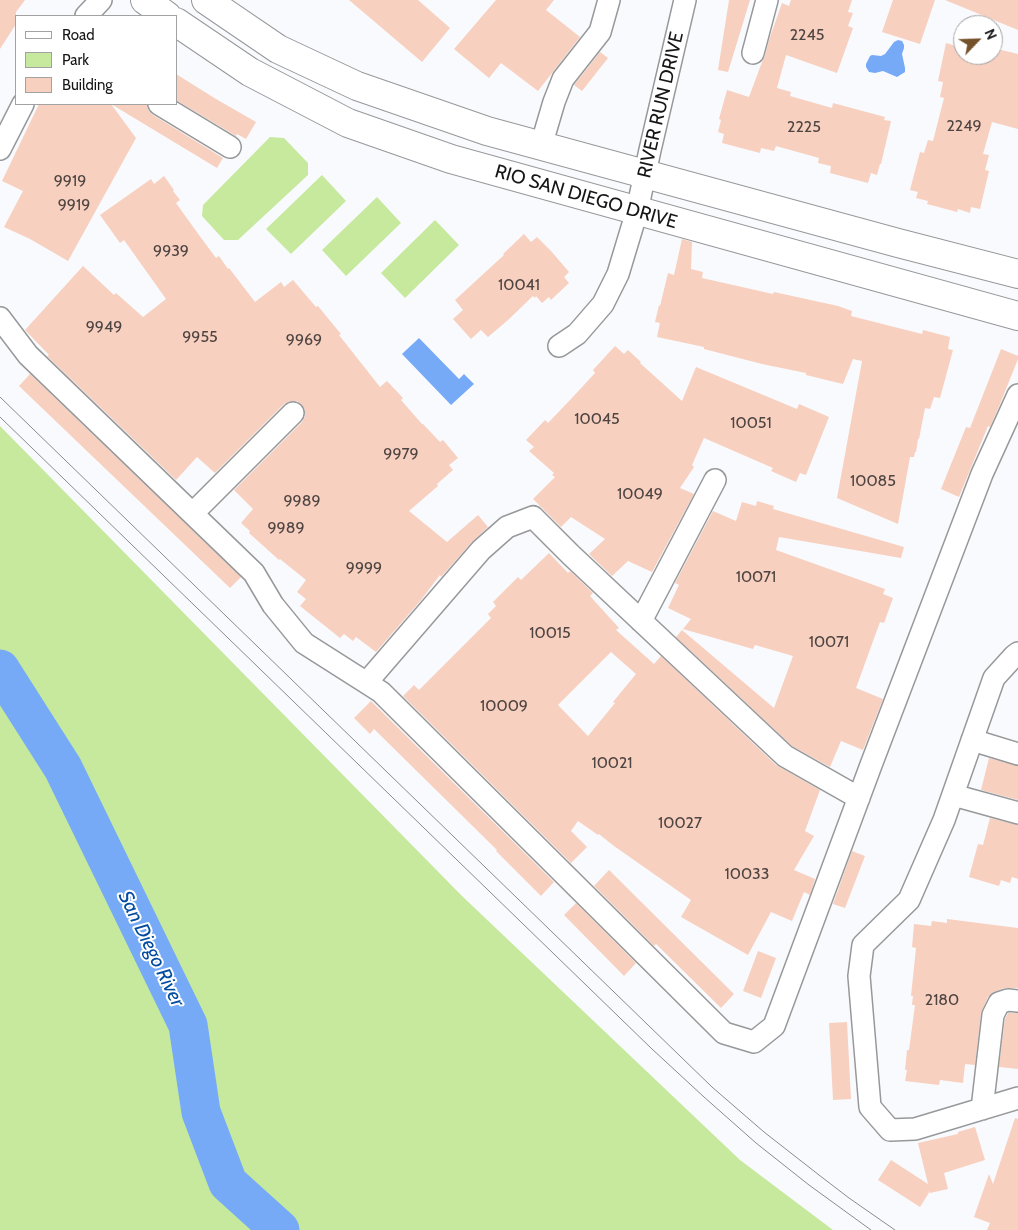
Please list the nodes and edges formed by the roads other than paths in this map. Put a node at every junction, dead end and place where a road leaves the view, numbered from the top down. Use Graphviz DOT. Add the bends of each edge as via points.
graph roads {
  1 [pos="101,0"];
  2 [pos="145,0"];
  3 [pos="206,0"];
  4 [pos="609,0"];
  5 [pos="685,0"];
  6 [pos="767,0"];
  7 [pos="87,15"];
  8 [pos="166,15"];
  9 [pos="178,23"];
  10 [pos="754,54"];
  11 [pos="22,105"];
  12 [pos="161,105"];
  13 [pos="541,146"];
  14 [pos="230,147"];
  15 [pos="0,149"];
  16 [pos="644,174"];
  17 [pos="637,211"];
  18 [pos="1018,274"];
  19 [pos="1018,316"];
  20 [pos="0,318"];
  21 [pos="559,346"];
  22 [pos="1018,395"];
  23 [pos="293,413"];
  24 [pos="715,480"];
  25 [pos="192,514"];
  26 [pos="641,621"];
  27 [pos="1018,653"];
  28 [pos="367,682"];
  29 [pos="972,740"];
  30 [pos="1018,754"];
  31 [pos="953,795"];
  32 [pos="858,798"];
  33 [pos="1018,814"];
  34 [pos="1018,1001"];
  35 [pos="1018,1098"];
  36 [pos="982,1109"];
  1 -- 7 [label="street"];
  2 -- 8 [label="main road"];
  3 -- 13 [label="main road, RIO SAN DIEGO DRIVE" via="278,49 357,86"];
  4 -- 13 [label="street" via="600,32 563,79"];
  5 -- 16 [label="street, RIVER RUN DRIVE"];
  6 -- 10 [label="street"];
  9 -- 17 [label="main road, RIO SAN DIEGO DRIVE" via="250,72 348,123 451,159"];
  11 -- 15 [label="street"];
  12 -- 14 [label="street"];
  13 -- 16 [label="main road, RIO SAN DIEGO DRIVE"];
  16 -- 17 [label="street, RIVER RUN DRIVE"];
  16 -- 18 [label="main road, RIO SAN DIEGO DRIVE"];
  17 -- 19 [label="main road, RIO SAN DIEGO DRIVE"];
  17 -- 21 [label="street, RIVER RUN DRIVE" via="618,274 603,304 577,334"];
  20 -- 25 [label="street" via="28,355"];
  22 -- 32 [label="street" via="982,474"];
  23 -- 25 [label="street"];
  24 -- 26 [label="street"];
  25 -- 28 [label="street" via="254,573 273,605 304,643"];
  26 -- 28 [label="street" via="533,516 507,528 481,550"];
  26 -- 32 [label="street" via="785,756"];
  27 -- 29 [label="street" via="994,678"];
  28 -- 32 [label="street" via="381,692 724,1033 754,1042 774,1026"];
  29 -- 30 [label="street"];
  29 -- 31 [label="street"];
  31 -- 33 [label="street"];
  31 -- 36 [label="street" via="909,900 863,946 859,976 869,1098 870,1107 890,1130 915,1129"];
  34 -- 36 [label="street" via="1008,1000 999,1004 993,1015"];
  35 -- 36 [label="street"];
}
